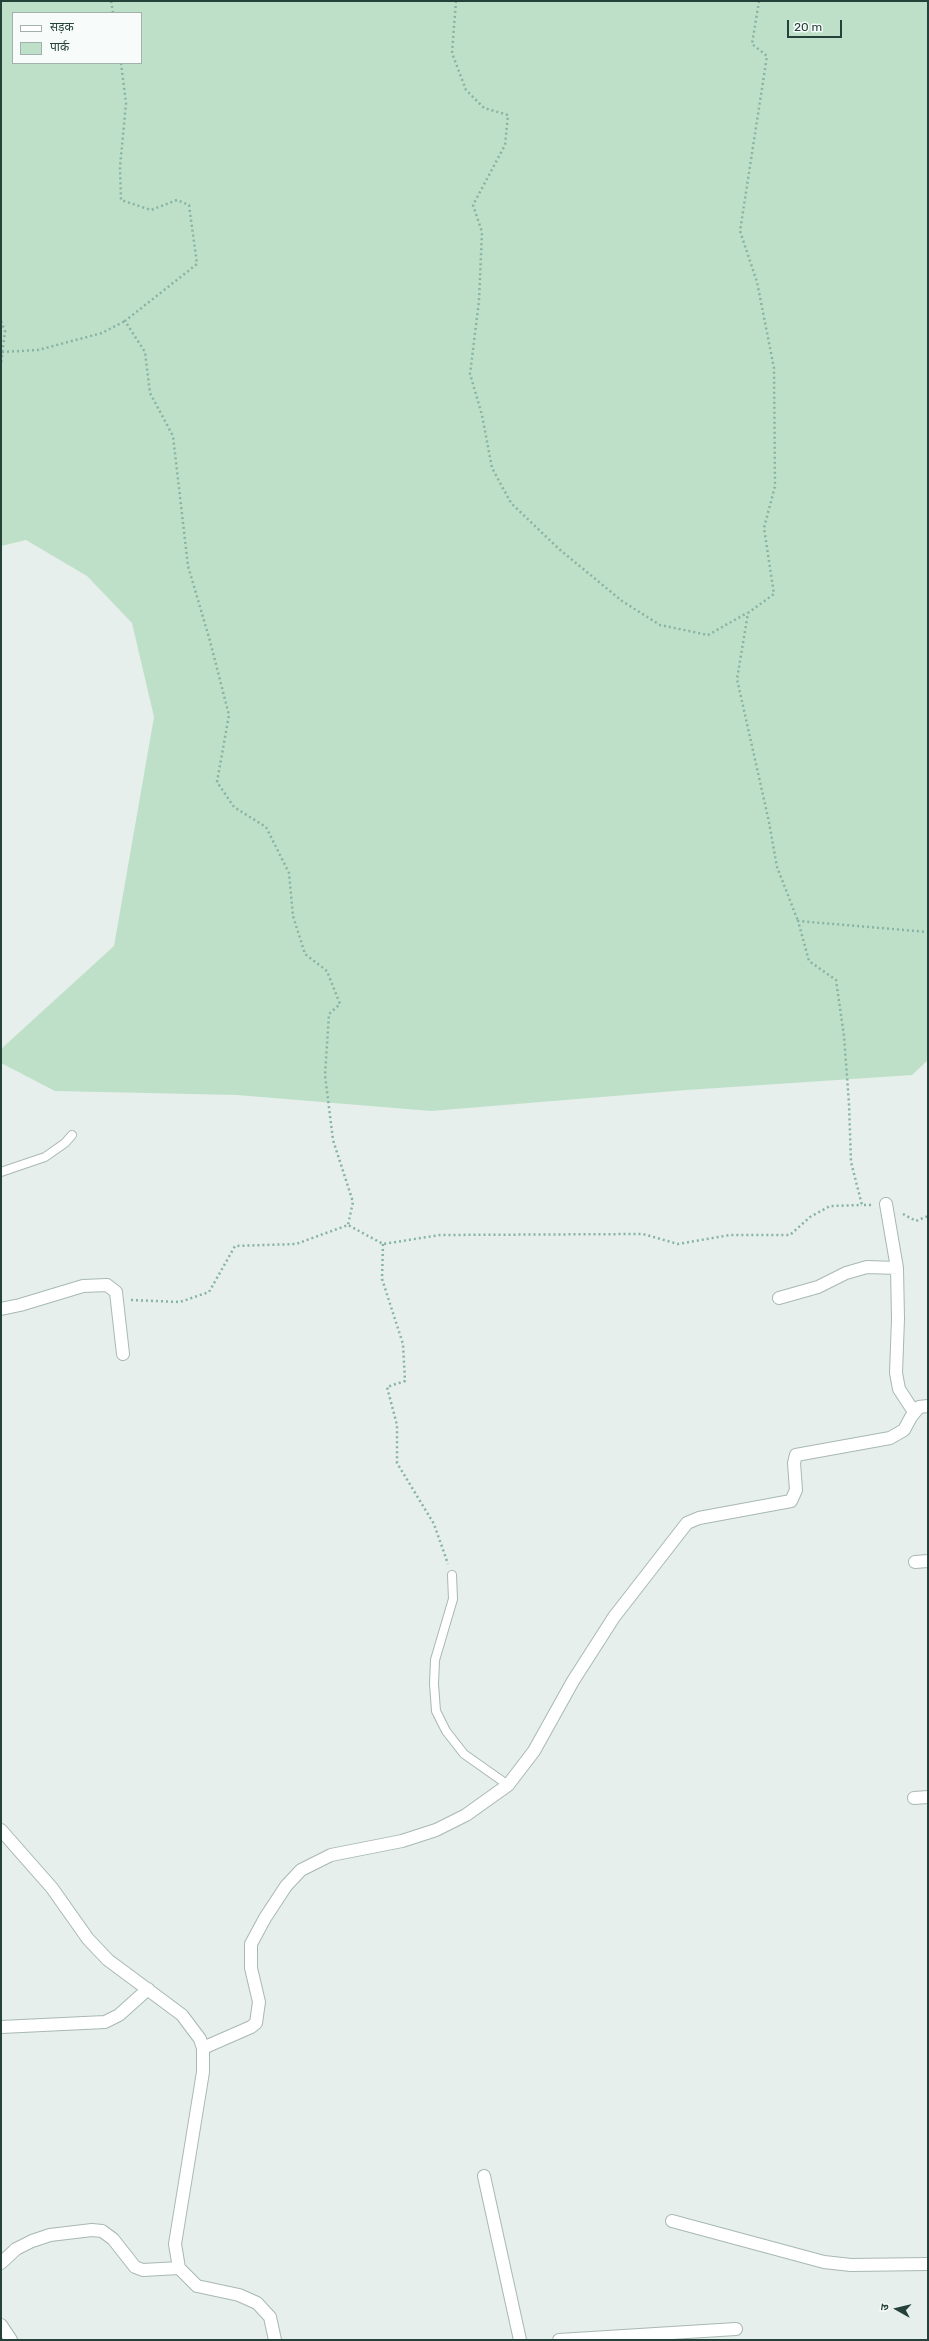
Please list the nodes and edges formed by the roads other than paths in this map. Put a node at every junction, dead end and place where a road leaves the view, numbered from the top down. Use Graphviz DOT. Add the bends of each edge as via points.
graph roads {
  1 [pos="72,1135"];
  2 [pos="1,1172"];
  3 [pos="886,1204"];
  4 [pos="897,1268"];
  5 [pos="779,1298"];
  6 [pos="1,1309"];
  7 [pos="123,1354"];
  8 [pos="928,1406"];
  9 [pos="914,1412"];
  10 [pos="915,1562"];
  11 [pos="928,1562"];
  12 [pos="452,1575"];
  13 [pos="508,1785"];
  14 [pos="928,1797"];
  15 [pos="914,1798"];
  16 [pos="1,1830"];
  17 [pos="148,1989"];
  18 [pos="1,2027"];
  19 [pos="203,2048"];
  20 [pos="484,2176"];
  21 [pos="672,2220"];
  22 [pos="2,2261"];
  23 [pos="928,2264"];
  24 [pos="180,2268"];
  25 [pos="1,2325"];
  26 [pos="736,2328"];
  27 [pos="11,2340"];
  28 [pos="275,2340"];
  29 [pos="520,2340"];
  30 [pos="559,2340"];
  1 -- 2 [label="lane" via="45,1157"];
  3 -- 4 [label="street"];
  4 -- 5 [label="street" via="862,1268 818,1287"];
  4 -- 9 [label="street" via="896,1373 900,1389"];
  6 -- 7 [label="street" via="93,1284 113,1287 118,1299"];
  8 -- 9 [label="street" via="919,1407"];
  9 -- 13 [label="street" via="904,1430 890,1438 796,1455 796,1490 791,1501 699,1518 687,1524 614,1617 573,1681 534,1751"];
  10 -- 11 [label="street"];
  12 -- 13 [label="lane" via="452,1599 435,1660 436,1711 446,1731 464,1754"];
  13 -- 19 [label="street" via="466,1815 436,1830 402,1841 331,1856 301,1870 269,1911 251,1944 251,1968 259,2002 256,2023"];
  14 -- 15 [label="street"];
  16 -- 17 [label="street" via="52,1888 88,1939 108,1960"];
  17 -- 18 [label="street" via="119,2015 105,2022"];
  17 -- 19 [label="street" via="172,2006 193,2026"];
  19 -- 24 [label="street" via="203,2072 176,2244"];
  20 -- 29 [label="street"];
  21 -- 23 [label="street" via="824,2262 851,2265"];
  22 -- 24 [label="street" via="16,2248 50,2235 92,2230 102,2231 113,2239 135,2268"];
  24 -- 28 [label="street" via="198,2286 238,2295 257,2303 270,2318"];
  25 -- 27 [label="street"];
  26 -- 30 [label="street"];
}
